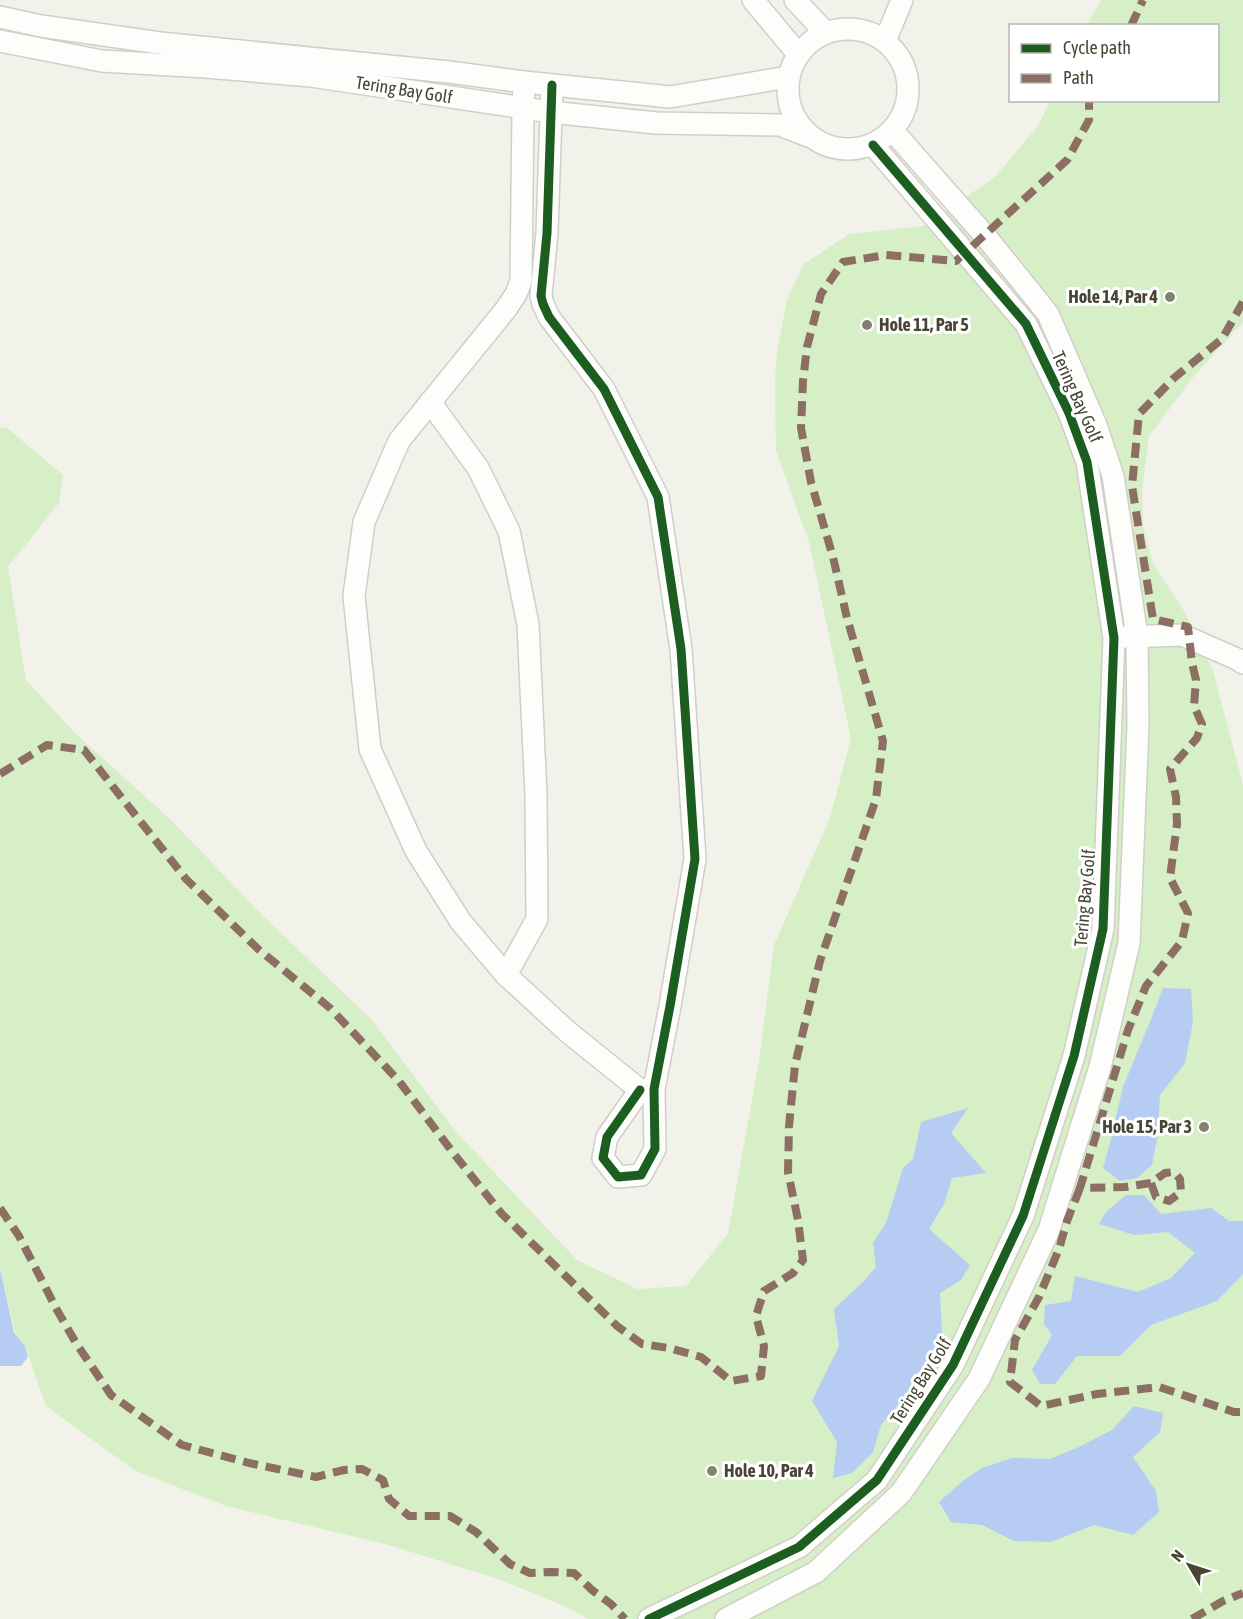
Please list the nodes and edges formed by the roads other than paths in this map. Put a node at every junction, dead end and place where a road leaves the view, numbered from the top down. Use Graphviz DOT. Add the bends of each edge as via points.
graph roads {
  1 [pos="753,0"];
  2 [pos="795,0"];
  3 [pos="902,0"];
  4 [pos="0,17"];
  5 [pos="825,32"];
  6 [pos="0,41"];
  7 [pos="885,41"];
  8 [pos="798,54"];
  9 [pos="788,77"];
  10 [pos="524,82"];
  11 [pos="552,85"];
  12 [pos="523,108"];
  13 [pos="550,112"];
  14 [pos="893,131"];
  15 [pos="808,136"];
  16 [pos="873,146"];
  17 [pos="430,402"];
  18 [pos="1137,636"];
  19 [pos="1114,638"];
  20 [pos="1243,663"];
  21 [pos="506,975"];
  22 [pos="649,1619"];
  23 [pos="726,1619"];
  1 -- 8 [label="street"];
  2 -- 5 [label="street"];
  3 -- 7 [label="street"];
  4 -- 10 [label="street, Tering Bay Golf" via="160,43"];
  5 -- 7 [label="street" via="856,29"];
  5 -- 8 [label="street"];
  6 -- 12 [label="street, Tering Bay Golf" via="102,61 311,76"];
  7 -- 14 [label="street" via="905,68 908,101"];
  8 -- 9 [label="street"];
  9 -- 11 [label="street, Tering Bay Golf" via="670,97"];
  9 -- 15 [label="street" via="790,109"];
  10 -- 11 [label="street, Tering Bay Golf"];
  10 -- 12 [label="street"];
  11 -- 13 [label="street"];
  12 -- 13 [label="street, Tering Bay Golf"];
  12 -- 17 [label="street" via="521,281 506,309"];
  13 -- 15 [label="street, Tering Bay Golf" via="656,123 780,125"];
  13 -- 21 [label="street" via="541,296 549,318 604,388 658,497 681,649 695,858 670,1006 647,1090 568,1032"];
  14 -- 16 [label="street"];
  14 -- 18 [label="street, Tering Bay Golf" via="1048,314 1096,425 1113,476"];
  15 -- 16 [label="street, Tering Bay Golf" via="839,150"];
  16 -- 19 [label="street, Tering Bay Golf" via="1026,324 1069,413 1087,462"];
  17 -- 21 [label="street" via="478,468 509,531 528,624 537,919"];
  17 -- 21 [label="street" via="399,441 363,522 354,596 370,749 416,851 461,922"];
  18 -- 19 [label="street"];
  18 -- 20 [label="street" via="1182,634"];
  18 -- 23 [label="street, Tering Bay Golf" via="1138,726 1128,943 1100,1067 1049,1230 979,1379 901,1493 816,1572"];
  19 -- 22 [label="street, Tering Bay Golf" via="1103,929 1074,1056 1023,1216 963,1344 877,1480 799,1547"];
}
